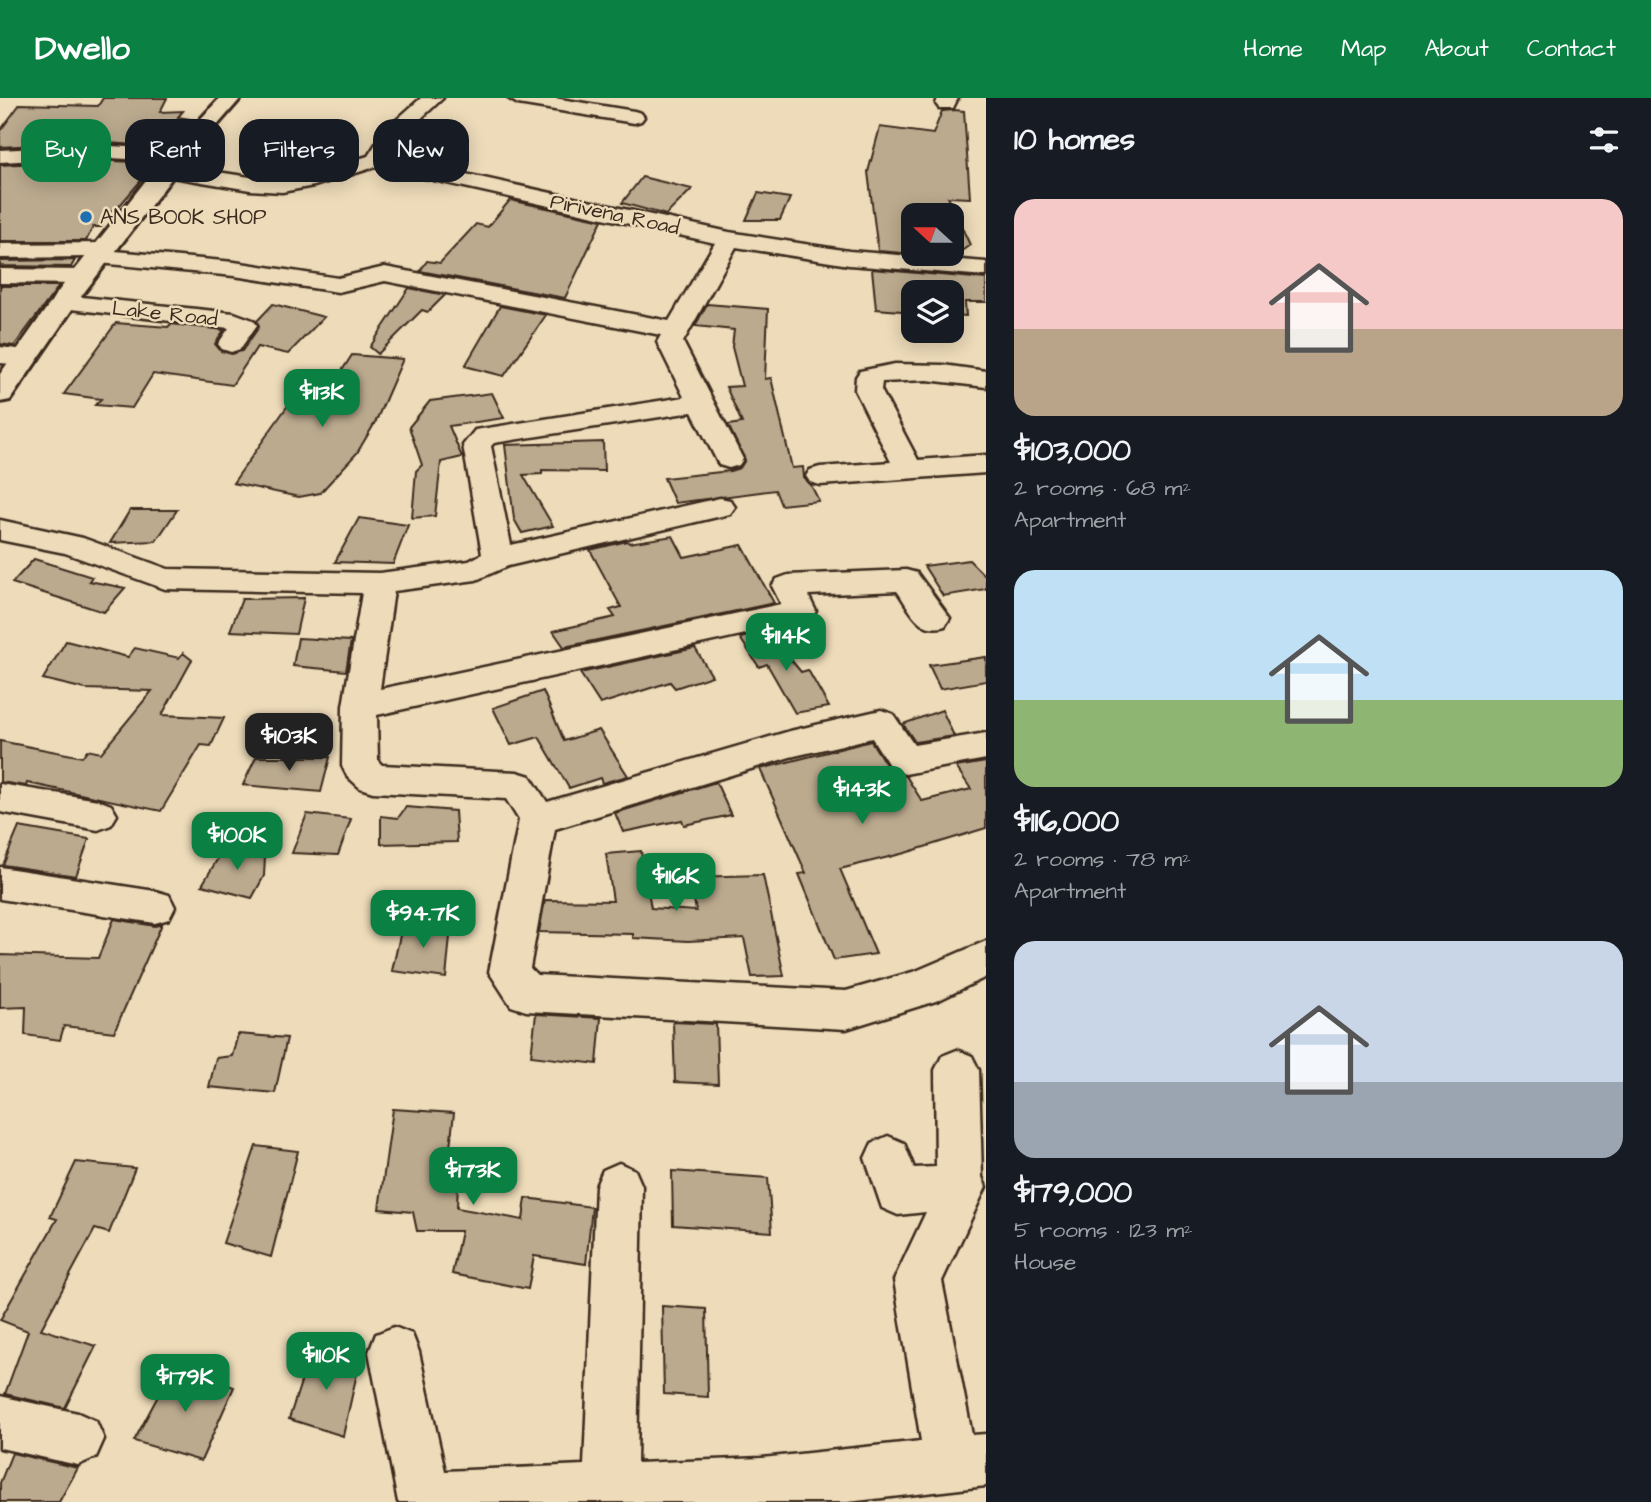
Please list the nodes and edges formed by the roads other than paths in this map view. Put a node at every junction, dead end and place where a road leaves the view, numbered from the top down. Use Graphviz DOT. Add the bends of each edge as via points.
graph roads {
  1 [pos="231,98"];
  2 [pos="433,98"];
  3 [pos="518,98"];
  4 [pos="634,117"];
  5 [pos="212,119"];
  6 [pos="409,119"];
  7 [pos="0,156"];
  8 [pos="125,156"];
  9 [pos="373,161"];
  10 [pos="225,175"];
  11 [pos="157,182"];
  12 [pos="469,182"];
  13 [pos="729,239"];
  14 [pos="0,251"];
  15 [pos="101,253"];
  16 [pos="986,269"];
  17 [pos="0,276"];
  18 [pos="82,277"];
  19 [pos="64,302"];
  20 [pos="674,330"];
  21 [pos="231,344"];
  22 [pos="12,356"];
  23 [pos="986,379"];
  24 [pos="0,394"];
  25 [pos="699,403"];
  26 [pos="729,458"];
  27 [pos="986,464"];
  28 [pos="909,470"];
  29 [pos="820,476"];
  30 [pos="720,507"];
  31 [pos="0,530"];
  32 [pos="498,558"];
  33 [pos="380,583"];
  34 [pos="934,618"];
  35 [pos="360,706"];
  36 [pos="986,746"];
  37 [pos="0,798"];
  38 [pos="98,815"];
  39 [pos="538,819"];
  40 [pos="0,883"];
  41 [pos="155,907"];
  42 [pos="986,958"];
  43 [pos="957,1070"];
  44 [pos="888,1158"];
  45 [pos="619,1186"];
  46 [pos="959,1188"];
  47 [pos="394,1352"];
  48 [pos="0,1422"];
  49 [pos="78,1439"];
  50 [pos="968,1462"];
  51 [pos="610,1491"];
  52 [pos="762,1494"];
  53 [pos="425,1502"];
  54 [pos="441,1502"];
  1 -- 5 [label="main road"];
  2 -- 6 [label="street"];
  3 -- 4 [label="street"];
  7 -- 8 [label="street, Pirivena Road" via="93,151"];
  9 -- 10 [label="street, Pirivena Road" via="296,184 270,185"];
  11 -- 15 [label="main road"];
  12 -- 13 [label="street, Pirivena Road"];
  13 -- 16 [label="street, Pirivena Road" via="849,258"];
  13 -- 20 [label="street"];
  14 -- 15 [label="street"];
  15 -- 18 [label="main road"];
  15 -- 20 [label="street" via="338,285 385,274"];
  17 -- 18 [label="street"];
  18 -- 19 [label="main road"];
  19 -- 21 [label="street, Lake Road" via="244,324"];
  19 -- 22 [label="main road"];
  20 -- 25 [label="street" via="670,342"];
  22 -- 24 [label="main road"];
  23 -- 28 [label="street" via="884,372 869,377 868,390"];
  25 -- 26 [label="street"];
  25 -- 32 [label="street" via="485,436 477,445"];
  27 -- 28 [label="street"];
  28 -- 29 [label="street"];
  30 -- 32 [label="street"];
  31 -- 33 [label="street" via="72,545 165,579"];
  32 -- 33 [label="street" via="476,570"];
  33 -- 35 [label="street"];
  34 -- 35 [label="street" via="906,580 788,586 800,611"];
  35 -- 39 [label="street" via="360,766 373,778 517,786"];
  36 -- 39 [label="street" via="912,771 881,723 790,744"];
  37 -- 38 [label="street"];
  39 -- 42 [label="street" via="509,972 526,993 846,1010 924,987"];
  40 -- 41 [label="street"];
  43 -- 46 [label="street"];
  44 -- 46 [label="street" via="898,1192"];
  45 -- 51 [label="street"];
  46 -- 50 [label="street" via="963,1188 918,1280"];
  47 -- 53 [label="street"];
  48 -- 49 [label="street"];
  50 -- 52 [label="street"];
  51 -- 52 [label="street"];
  51 -- 54 [label="street" via="446,1497"];
}
